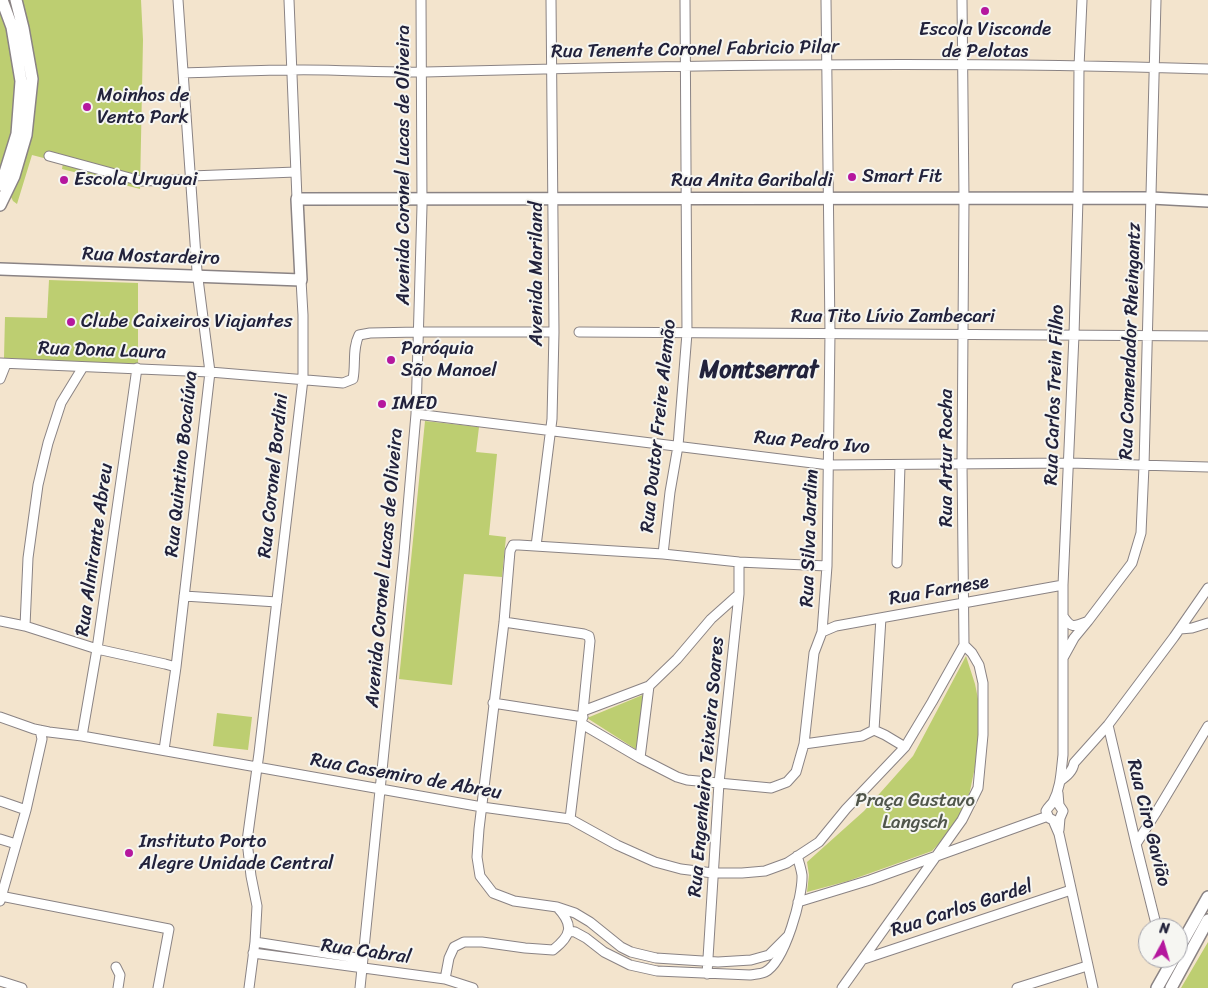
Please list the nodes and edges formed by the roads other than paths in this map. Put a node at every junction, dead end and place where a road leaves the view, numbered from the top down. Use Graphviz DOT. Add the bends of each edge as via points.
graph roads {
  1 [pos="2,0"];
  2 [pos="16,0"];
  3 [pos="178,0"];
  4 [pos="289,0"];
  5 [pos="421,0"];
  6 [pos="551,0"];
  7 [pos="685,0"];
  8 [pos="826,0"];
  9 [pos="962,0"];
  10 [pos="1082,0"];
  11 [pos="1156,0"];
  12 [pos="827,64"];
  13 [pos="963,65"];
  14 [pos="685,66"];
  15 [pos="1080,66"];
  16 [pos="552,68"];
  17 [pos="1154,68"];
  18 [pos="1208,69"];
  19 [pos="292,70"];
  20 [pos="421,72"];
  21 [pos="183,73"];
  22 [pos="49,156"];
  23 [pos="296,172"];
  24 [pos="191,176"];
  25 [pos="180,180"];
  26 [pos="0,185"];
  27 [pos="1078,198"];
  28 [pos="1151,198"];
  29 [pos="297,199"];
  30 [pos="422,199"];
  31 [pos="553,199"];
  32 [pos="686,199"];
  33 [pos="828,199"];
  34 [pos="964,199"];
  35 [pos="1208,201"];
  36 [pos="0,205"];
  37 [pos="0,269"];
  38 [pos="0,274"];
  39 [pos="198,276"];
  40 [pos="301,280"];
  41 [pos="418,332"];
  42 [pos="554,332"];
  43 [pos="579,332"];
  44 [pos="687,333"];
  45 [pos="830,333"];
  46 [pos="963,334"];
  47 [pos="1074,334"];
  48 [pos="1147,335"];
  49 [pos="1208,336"];
  50 [pos="3,364"];
  51 [pos="83,367"];
  52 [pos="137,368"];
  53 [pos="210,372"];
  54 [pos="0,379"];
  55 [pos="303,379"];
  56 [pos="416,414"];
  57 [pos="551,430"];
  58 [pos="678,446"];
  59 [pos="1069,463"];
  60 [pos="962,464"];
  61 [pos="829,465"];
  62 [pos="900,465"];
  63 [pos="1144,466"];
  64 [pos="1208,467"];
  65 [pos="536,546"];
  66 [pos="663,554"];
  67 [pos="739,562"];
  68 [pos="898,563"];
  69 [pos="827,566"];
  70 [pos="1063,585"];
  71 [pos="1208,588"];
  72 [pos="739,594"];
  73 [pos="184,596"];
  74 [pos="278,602"];
  75 [pos="964,603"];
  76 [pos="1062,616"];
  77 [pos="881,618"];
  78 [pos="0,621"];
  79 [pos="1088,621"];
  80 [pos="504,622"];
  81 [pos="1208,623"];
  82 [pos="25,626"];
  83 [pos="1180,629"];
  84 [pos="822,632"];
  85 [pos="964,645"];
  86 [pos="97,649"];
  87 [pos="1063,658"];
  88 [pos="176,667"];
  89 [pos="649,686"];
  90 [pos="494,703"];
  91 [pos="0,716"];
  92 [pos="583,717"];
  93 [pos="1108,725"];
  94 [pos="1208,726"];
  95 [pos="874,730"];
  96 [pos="44,734"];
  97 [pos="82,736"];
  98 [pos="804,744"];
  99 [pos="905,747"];
  100 [pos="164,750"];
  101 [pos="640,758"];
  102 [pos="1074,763"];
  103 [pos="258,767"];
  104 [pos="1062,768"];
  105 [pos="720,783"];
  106 [pos="1059,785"];
  107 [pos="380,789"];
  108 [pos="0,801"];
  109 [pos="482,808"];
  110 [pos="26,810"];
  111 [pos="1053,812"];
  112 [pos="570,820"];
  113 [pos="0,839"];
  114 [pos="16,844"];
  115 [pos="1136,844"];
  116 [pos="797,856"];
  117 [pos="935,857"];
  118 [pos="713,873"];
  119 [pos="1071,890"];
  120 [pos="1208,897"];
  121 [pos="0,898"];
  122 [pos="798,902"];
  123 [pos="557,907"];
  124 [pos="1155,918"];
  125 [pos="1208,920"];
  126 [pos="569,931"];
  127 [pos="1188,932"];
  128 [pos="788,936"];
  129 [pos="254,942"];
  130 [pos="274,945"];
  131 [pos="253,953"];
  132 [pos="273,955"];
  133 [pos="864,959"];
  134 [pos="708,961"];
  135 [pos="364,965"];
  136 [pos="1088,966"];
  137 [pos="116,967"];
  138 [pos="1166,968"];
  139 [pos="707,974"];
  140 [pos="445,978"];
  141 [pos="0,980"];
  142 [pos="22,988"];
  143 [pos="118,988"];
  144 [pos="158,988"];
  145 [pos="249,988"];
  146 [pos="360,988"];
  147 [pos="473,988"];
  148 [pos="842,988"];
  149 [pos="1017,988"];
  150 [pos="1093,988"];
  151 [pos="1157,988"];
  152 [pos="1171,988"];
  1 -- 26 [label="main road" via="12,26 21,81 17,134"];
  2 -- 36 [label="main road" via="32,79 26,135 14,176"];
  3 -- 21 [label="street, Rua Quintino Bocaiúva"];
  4 -- 19 [label="street, Rua Coronel Bordini"];
  5 -- 20 [label="street, Avenida Coronel Lucas de Oliveira"];
  6 -- 16 [label="street, Avenida Mariland"];
  7 -- 14 [label="street, Rua Doutor Freire Alemão"];
  8 -- 12 [label="street, Rua Silva Jardim"];
  9 -- 13 [label="street, Rua Artur Rocha"];
  10 -- 15 [label="street, Rua Carlos Trein Filho"];
  11 -- 17 [label="street, Rua Comendador Rheingantz"];
  12 -- 13 [label="street, Rua Tenente Coronel Fabricio Pilar"];
  12 -- 14 [label="street, Rua Tenente Coronel Fabricio Pilar"];
  12 -- 33 [label="street, Rua Silva Jardim"];
  13 -- 15 [label="street, Rua Tenente Coronel Fabricio Pilar"];
  13 -- 34 [label="street, Rua Artur Rocha"];
  14 -- 16 [label="street, Rua Tenente Coronel Fabricio Pilar"];
  14 -- 32 [label="street, Rua Doutor Freire Alemão"];
  15 -- 17 [label="street, Rua Tenente Coronel Fabricio Pilar"];
  15 -- 27 [label="street, Rua Carlos Trein Filho"];
  16 -- 20 [label="street, Rua Tenente Coronel Fabricio Pilar"];
  16 -- 31 [label="street, Avenida Mariland"];
  17 -- 18 [label="street, Rua Tenente Coronel Fabricio Pilar"];
  17 -- 28 [label="street, Rua Comendador Rheingantz"];
  19 -- 20 [label="street, Rua Tenente Coronel Fabricio Pilar"];
  19 -- 21 [label="street, Rua Tenente Coronel Fabricio Pilar"];
  19 -- 23 [label="street, Rua Coronel Bordini"];
  20 -- 30 [label="street, Avenida Coronel Lucas de Oliveira"];
  21 -- 24 [label="street, Rua Quintino Bocaiúva"];
  22 -- 25 [label="street" via="141,180"];
  23 -- 24 [label="street"];
  23 -- 29 [label="street, Rua Coronel Bordini"];
  24 -- 39 [label="street, Rua Quintino Bocaiúva"];
  27 -- 28 [label="main road, Rua Anita Garibaldi"];
  27 -- 34 [label="main road, Rua Anita Garibaldi"];
  27 -- 47 [label="street, Rua Carlos Trein Filho"];
  28 -- 35 [label="main road, Rua Anita Garibaldi"];
  28 -- 48 [label="street, Rua Comendador Rheingantz"];
  29 -- 30 [label="main road, Rua Anita Garibaldi"];
  29 -- 40 [label="main road, Rua Coronel Bordini"];
  30 -- 31 [label="main road, Rua Anita Garibaldi"];
  30 -- 41 [label="street, Avenida Coronel Lucas de Oliveira"];
  31 -- 32 [label="main road, Rua Anita Garibaldi"];
  31 -- 42 [label="street, Avenida Mariland"];
  32 -- 33 [label="main road, Rua Anita Garibaldi"];
  32 -- 44 [label="street, Rua Doutor Freire Alemão"];
  33 -- 34 [label="main road, Rua Anita Garibaldi"];
  33 -- 45 [label="street, Rua Silva Jardim"];
  34 -- 46 [label="street, Rua Artur Rocha"];
  37 -- 38 [label="street"];
  37 -- 39 [label="main road, Rua Mostardeiro"];
  39 -- 40 [label="main road, Rua Mostardeiro"];
  39 -- 53 [label="street, Rua Quintino Bocaiúva"];
  40 -- 55 [label="street, Rua Coronel Bordini"];
  41 -- 42 [label="street"];
  41 -- 55 [label="street, Rua Dona Laura" via="359,334 355,343 352,380 343,383"];
  41 -- 56 [label="street, Avenida Coronel Lucas de Oliveira"];
  42 -- 57 [label="street, Avenida Mariland"];
  43 -- 44 [label="street, Rua Tito Lívio Zambecari"];
  44 -- 45 [label="street, Rua Tito Lívio Zambecari"];
  44 -- 58 [label="street, Rua Doutor Freire Alemão"];
  45 -- 46 [label="street, Rua Tito Lívio Zambecari"];
  45 -- 61 [label="street, Rua Silva Jardim"];
  46 -- 47 [label="street, Rua Tito Lívio Zambecari"];
  46 -- 60 [label="street, Rua Artur Rocha"];
  47 -- 48 [label="street, Rua Tito Lívio Zambecari"];
  47 -- 59 [label="street, Rua Carlos Trein Filho"];
  48 -- 49 [label="street, Rua Tito Lívio Zambecari"];
  48 -- 63 [label="street, Rua Comendador Rheingantz"];
  50 -- 51 [label="street, Rua Dona Laura"];
  50 -- 54 [label="street"];
  51 -- 52 [label="street, Rua Dona Laura"];
  51 -- 82 [label="street" via="61,403 38,485 28,558"];
  52 -- 53 [label="street, Rua Dona Laura"];
  52 -- 86 [label="street, Rua Almirante Abreu"];
  53 -- 55 [label="street, Rua Dona Laura"];
  53 -- 73 [label="street, Rua Quintino Bocaiúva"];
  55 -- 74 [label="street, Rua Coronel Bordini"];
  56 -- 57 [label="street, Rua Pedro Ivo"];
  56 -- 107 [label="street, Avenida Coronel Lucas de Oliveira"];
  57 -- 58 [label="street, Rua Pedro Ivo"];
  57 -- 65 [label="street, Avenida Mariland"];
  58 -- 61 [label="street, Rua Pedro Ivo"];
  58 -- 66 [label="street, Rua Doutor Freire Alemão"];
  59 -- 60 [label="street, Rua Pedro Ivo"];
  59 -- 63 [label="street, Rua Pedro Ivo"];
  59 -- 70 [label="street, Rua Carlos Trein Filho"];
  60 -- 62 [label="street, Rua Pedro Ivo"];
  60 -- 75 [label="street, Rua Artur Rocha"];
  61 -- 62 [label="street, Rua Pedro Ivo"];
  61 -- 69 [label="street, Rua Silva Jardim"];
  62 -- 68 [label="street"];
  63 -- 64 [label="street, Rua Pedro Ivo"];
  63 -- 79 [label="street, Rua Comendador Rheingantz" via="1140,533 1132,563"];
  65 -- 66 [label="street"];
  65 -- 80 [label="street" via="513,546 510,551"];
  66 -- 67 [label="street"];
  67 -- 69 [label="street"];
  67 -- 72 [label="street, Rua Engenheiro Teixeira Soares"];
  69 -- 84 [label="street, Rua Silva Jardim"];
  70 -- 75 [label="street, Rua Farnese"];
  70 -- 76 [label="street, Rua Carlos Trein Filho"];
  71 -- 83 [label="street"];
  72 -- 89 [label="street" via="711,619 678,659"];
  72 -- 105 [label="street, Rua Engenheiro Teixeira Soares"];
  73 -- 74 [label="street"];
  73 -- 88 [label="street, Rua Quintino Bocaiúva"];
  74 -- 103 [label="street, Rua Coronel Bordini"];
  75 -- 77 [label="street, Rua Farnese"];
  75 -- 85 [label="street, Rua Artur Rocha"];
  76 -- 79 [label="street" via="1072,626"];
  76 -- 87 [label="street, Rua Carlos Trein Filho"];
  77 -- 84 [label="street, Rua Farnese" via="836,626"];
  77 -- 95 [label="street"];
  78 -- 82 [label="street"];
  79 -- 87 [label="street, Rua Comendador Rheingantz"];
  80 -- 90 [label="street"];
  80 -- 92 [label="street" via="589,636"];
  81 -- 83 [label="street"];
  82 -- 86 [label="street"];
  83 -- 93 [label="street"];
  84 -- 98 [label="street, Rua Silva Jardim" via="814,653"];
  85 -- 99 [label="street, Rua Artur Rocha"];
  85 -- 117 [label="street" via="979,665 983,682 978,788 962,820"];
  86 -- 88 [label="street"];
  86 -- 97 [label="street, Rua Almirante Abreu"];
  87 -- 104 [label="street, Rua Carlos Trein Filho"];
  88 -- 100 [label="street, Rua Quintino Bocaiúva"];
  89 -- 92 [label="street"];
  89 -- 101 [label="street"];
  90 -- 92 [label="street"];
  90 -- 109 [label="street"];
  91 -- 96 [label="street, Rua Casemiro de Abreu"];
  92 -- 101 [label="street, Rua Silva Jardim"];
  92 -- 112 [label="street"];
  93 -- 102 [label="street"];
  93 -- 115 [label="street, Rua Ciro Gavião"];
  94 -- 115 [label="street"];
  95 -- 98 [label="street" via="862,736"];
  95 -- 99 [label="street"];
  96 -- 97 [label="street, Rua Casemiro de Abreu"];
  96 -- 110 [label="street"];
  97 -- 100 [label="street, Rua Casemiro de Abreu"];
  98 -- 105 [label="street, Rua Silva Jardim" via="796,772 787,782 770,788"];
  99 -- 116 [label="street, Rua Artur Rocha" via="819,842"];
  100 -- 103 [label="street, Rua Casemiro de Abreu"];
  101 -- 105 [label="street, Rua Silva Jardim" via="677,777"];
  102 -- 104 [label="street"];
  102 -- 106 [label="street"];
  103 -- 107 [label="street, Rua Casemiro de Abreu"];
  103 -- 129 [label="street, Rua Coronel Bordini" via="247,841 257,906"];
  104 -- 106 [label="street, Rua Carlos Trein Filho"];
  105 -- 118 [label="street, Rua Engenheiro Teixeira Soares"];
  106 -- 111 [label="street, Rua Carlos Trein Filho"];
  107 -- 109 [label="street, Rua Casemiro de Abreu"];
  107 -- 135 [label="street, Avenida Coronel Lucas de Oliveira"];
  108 -- 110 [label="street"];
  109 -- 112 [label="street, Rua Casemiro de Abreu"];
  109 -- 123 [label="street" via="477,857 480,876 492,893 514,901"];
  110 -- 114 [label="street"];
  111 -- 117 [label="street"];
  111 -- 119 [label="street"];
  112 -- 118 [label="street, Rua Casemiro de Abreu" via="654,862"];
  113 -- 114 [label="street"];
  114 -- 121 [label="street"];
  115 -- 124 [label="street, Rua Ciro Gavião"];
  116 -- 118 [label="street, Rua Casemiro de Abreu" via="765,871"];
  116 -- 122 [label="street" via="802,875"];
  117 -- 122 [label="street"];
  117 -- 133 [label="street"];
  118 -- 134 [label="street, Rua Engenheiro Teixeira Soares"];
  119 -- 133 [label="street, Rua Carlos Gardel"];
  119 -- 136 [label="street"];
  120 -- 127 [label="main road"];
  121 -- 144 [label="street" via="169,929"];
  122 -- 128 [label="street"];
  123 -- 126 [label="street" via="565,915"];
  123 -- 134 [label="street" via="590,922 631,952 656,958"];
  125 -- 152 [label="main road"];
  126 -- 139 [label="street" via="630,965 657,971"];
  126 -- 140 [label="street" via="563,943 553,950 464,942 454,947"];
  128 -- 134 [label="street" via="769,955 751,960"];
  128 -- 139 [label="street" via="776,963 765,972"];
  129 -- 130 [label="street, Rua Cabral"];
  129 -- 131 [label="street, Rua Coronel Bordini"];
  130 -- 132 [label="street"];
  130 -- 135 [label="street, Rua Cabral"];
  131 -- 132 [label="street, Rua Cabral"];
  131 -- 145 [label="street, Rua Coronel Bordini"];
  132 -- 135 [label="street, Rua Cabral"];
  133 -- 148 [label="street"];
  134 -- 139 [label="street, Rua Engenheiro Teixeira Soares"];
  135 -- 140 [label="street, Rua Cabral"];
  135 -- 146 [label="street, Avenida Coronel Lucas de Oliveira"];
  136 -- 149 [label="street"];
  136 -- 150 [label="street"];
  137 -- 143 [label="street" via="120,975"];
  138 -- 151 [label="main road"];
  140 -- 147 [label="street, Rua Cabral"];
  141 -- 142 [label="street"];
}
